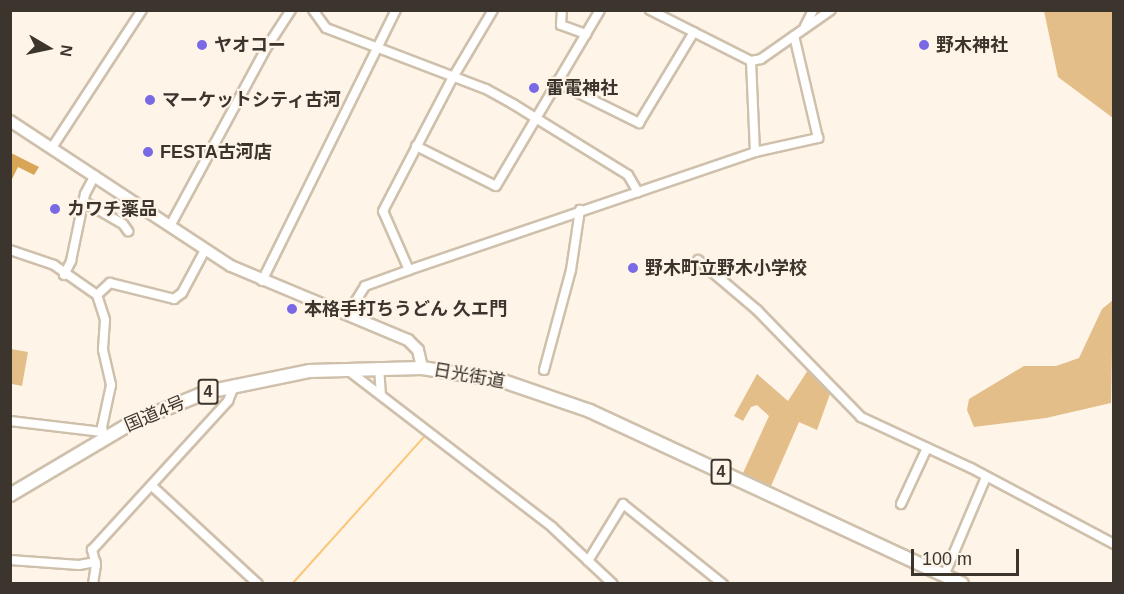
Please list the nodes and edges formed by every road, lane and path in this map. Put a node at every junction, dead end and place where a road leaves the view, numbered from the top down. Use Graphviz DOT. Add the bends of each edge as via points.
graph roads {
  1 [pos="142,10"];
  2 [pos="291,10"];
  3 [pos="313,10"];
  4 [pos="396,10"];
  5 [pos="493,10"];
  6 [pos="562,10"];
  7 [pos="600,10"];
  8 [pos="650,10"];
  9 [pos="813,10"];
  10 [pos="831,10"];
  11 [pos="804,29"];
  12 [pos="694,33"];
  13 [pos="586,34"];
  14 [pos="794,36"];
  15 [pos="376,49"];
  16 [pos="751,61"];
  17 [pos="452,79"];
  18 [pos="556,82"];
  19 [pos="534,118"];
  20 [pos="10,122"];
  21 [pos="53,146"];
  22 [pos="416,146"];
  23 [pos="754,152"];
  24 [pos="95,175"];
  25 [pos="638,192"];
  26 [pos="83,201"];
  27 [pos="580,210"];
  28 [pos="170,226"];
  29 [pos="128,231"];
  30 [pos="10,250"];
  31 [pos="205,250"];
  32 [pos="698,260"];
  33 [pos="409,270"];
  34 [pos="64,275"];
  35 [pos="262,281"];
  36 [pos="97,295"];
  37 [pos="346,315"];
  38 [pos="379,367"];
  39 [pos="344,368"];
  40 [pos="422,368"];
  41 [pos="544,370"];
  42 [pos="234,384"];
  43 [pos="381,394"];
  44 [pos="10,421"];
  45 [pos="103,435"];
  46 [pos="927,448"];
  47 [pos="986,477"];
  48 [pos="152,486"];
  49 [pos="10,495"];
  50 [pos="901,504"];
  51 [pos="1113,544"];
  52 [pos="10,560"];
  53 [pos="588,561"];
  54 [pos="96,562"];
  55 [pos="946,569"];
  56 [pos="93,584"];
  57 [pos="258,584"];
  58 [pos="613,584"];
  59 [pos="723,584"];
  60 [pos="962,584"];
  1 -- 21 [label="street"];
  2 -- 28 [label="street" via="265,50"];
  3 -- 15 [label="street" via="326,28"];
  4 -- 15 [label="street"];
  5 -- 17 [label="street"];
  6 -- 13 [label="street" via="561,25"];
  7 -- 13 [label="street"];
  8 -- 12 [label="street"];
  9 -- 11 [label="street"];
  10 -- 11 [label="street"];
  11 -- 14 [label="street"];
  12 -- 16 [label="street"];
  12 -- 18 [label="street" via="639,123"];
  13 -- 18 [label="street"];
  14 -- 16 [label="street" via="761,59"];
  14 -- 23 [label="street" via="818,138"];
  15 -- 17 [label="street"];
  15 -- 35 [label="street"];
  16 -- 23 [label="street"];
  17 -- 19 [label="street" via="486,90"];
  17 -- 22 [label="street"];
  18 -- 19 [label="street"];
  19 -- 22 [label="street" via="496,186"];
  19 -- 25 [label="street" via="628,175"];
  20 -- 21 [label="main road, 日光街道"];
  21 -- 24 [label="main road, 日光街道"];
  22 -- 33 [label="street" via="383,211"];
  23 -- 25 [label="street"];
  24 -- 26 [label="street"];
  24 -- 28 [label="main road, 日光街道"];
  25 -- 27 [label="street"];
  26 -- 29 [label="street" via="123,224"];
  26 -- 34 [label="street"];
  27 -- 33 [label="street"];
  27 -- 41 [label="street" via="571,270"];
  28 -- 31 [label="main road, 日光街道"];
  30 -- 34 [label="street" via="54,265"];
  31 -- 35 [label="main road, 日光街道"];
  31 -- 36 [label="street" via="182,293 174,299 110,283"];
  32 -- 46 [label="street" via="757,310 861,417"];
  33 -- 37 [label="street" via="365,286"];
  34 -- 36 [label="street" via="92,288"];
  35 -- 37 [label="main road, 日光街道"];
  36 -- 45 [label="street" via="105,320 103,350 111,385"];
  37 -- 40 [label="main road, 日光街道" via="408,340 418,350"];
  38 -- 39 [label="highway, 国道4号 / 4"];
  38 -- 40 [label="highway, 国道4号 / 4"];
  38 -- 43 [label="street"];
  39 -- 42 [label="highway, 国道4号 / 4"];
  39 -- 43 [label="street"];
  40 -- 60 [label="highway, 日光街道 / 4" via="500,380 590,411"];
  42 -- 45 [label="highway, 国道4号 / 4"];
  42 -- 48 [label="street" via="228,401"];
  43 -- 53 [label="street" via="552,527"];
  44 -- 45 [label="street"];
  45 -- 49 [label="highway, 国道4号 / 4"];
  46 -- 47 [label="street"];
  46 -- 50 [label="street"];
  47 -- 51 [label="street"];
  47 -- 55 [label="street"];
  48 -- 54 [label="street" via="92,550"];
  48 -- 57 [label="street"];
  52 -- 54 [label="street" via="79,565"];
  53 -- 58 [label="street"];
  53 -- 59 [label="street" via="623,504"];
  54 -- 56 [label="street"];
}
